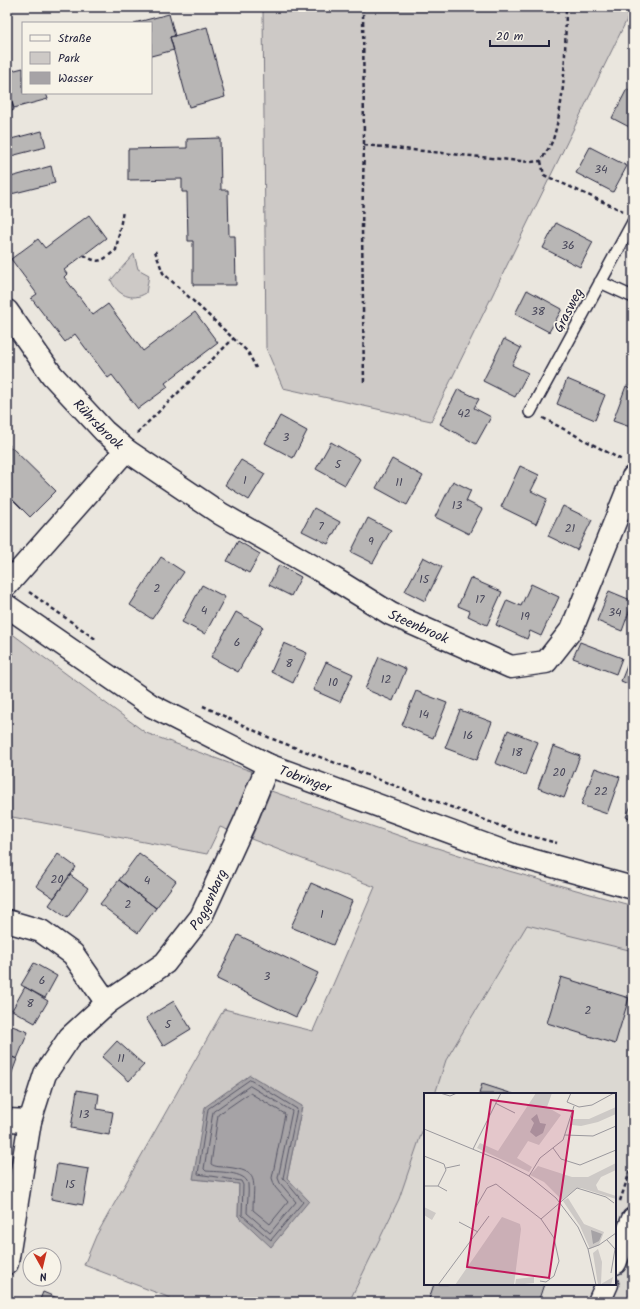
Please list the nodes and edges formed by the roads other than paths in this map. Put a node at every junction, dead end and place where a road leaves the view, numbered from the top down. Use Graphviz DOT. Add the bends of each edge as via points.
graph roads {
  1 [pos="633,222"];
  2 [pos="600,282"];
  3 [pos="633,297"];
  4 [pos="7,311"];
  5 [pos="530,412"];
  6 [pos="124,449"];
  7 [pos="630,470"];
  8 [pos="9,582"];
  9 [pos="7,606"];
  10 [pos="268,765"];
  11 [pos="633,888"];
  12 [pos="7,921"];
  13 [pos="108,1003"];
  14 [pos="7,1120"];
  15 [pos="30,1121"];
  16 [pos="625,1213"];
  17 [pos="616,1258"];
  18 [pos="7,1263"];
  1 -- 2 [label="lane, Grasweg"];
  2 -- 3 [label="lane"];
  2 -- 5 [label="lane, Grasweg"];
  4 -- 6 [label="street, Rührsbrook" via="52,375"];
  6 -- 7 [label="street, Steenbrook" via="221,514 328,575 374,605 511,667 546,662 572,629"];
  6 -- 8 [label="street, Rührsbrook"];
  9 -- 10 [label="street, Tobringer" via="152,706"];
  10 -- 11 [label="street, Tobringer" via="513,855"];
  10 -- 13 [label="street, Poggenbarg" via="201,917 165,963"];
  12 -- 13 [label="street" via="41,931 74,954"];
  13 -- 15 [label="street, Poggenbarg" via="70,1037 45,1074"];
  14 -- 15 [label="street"];
  15 -- 18 [label="street, Poggenbarg"];
  16 -- 17 [label="street"];
}
